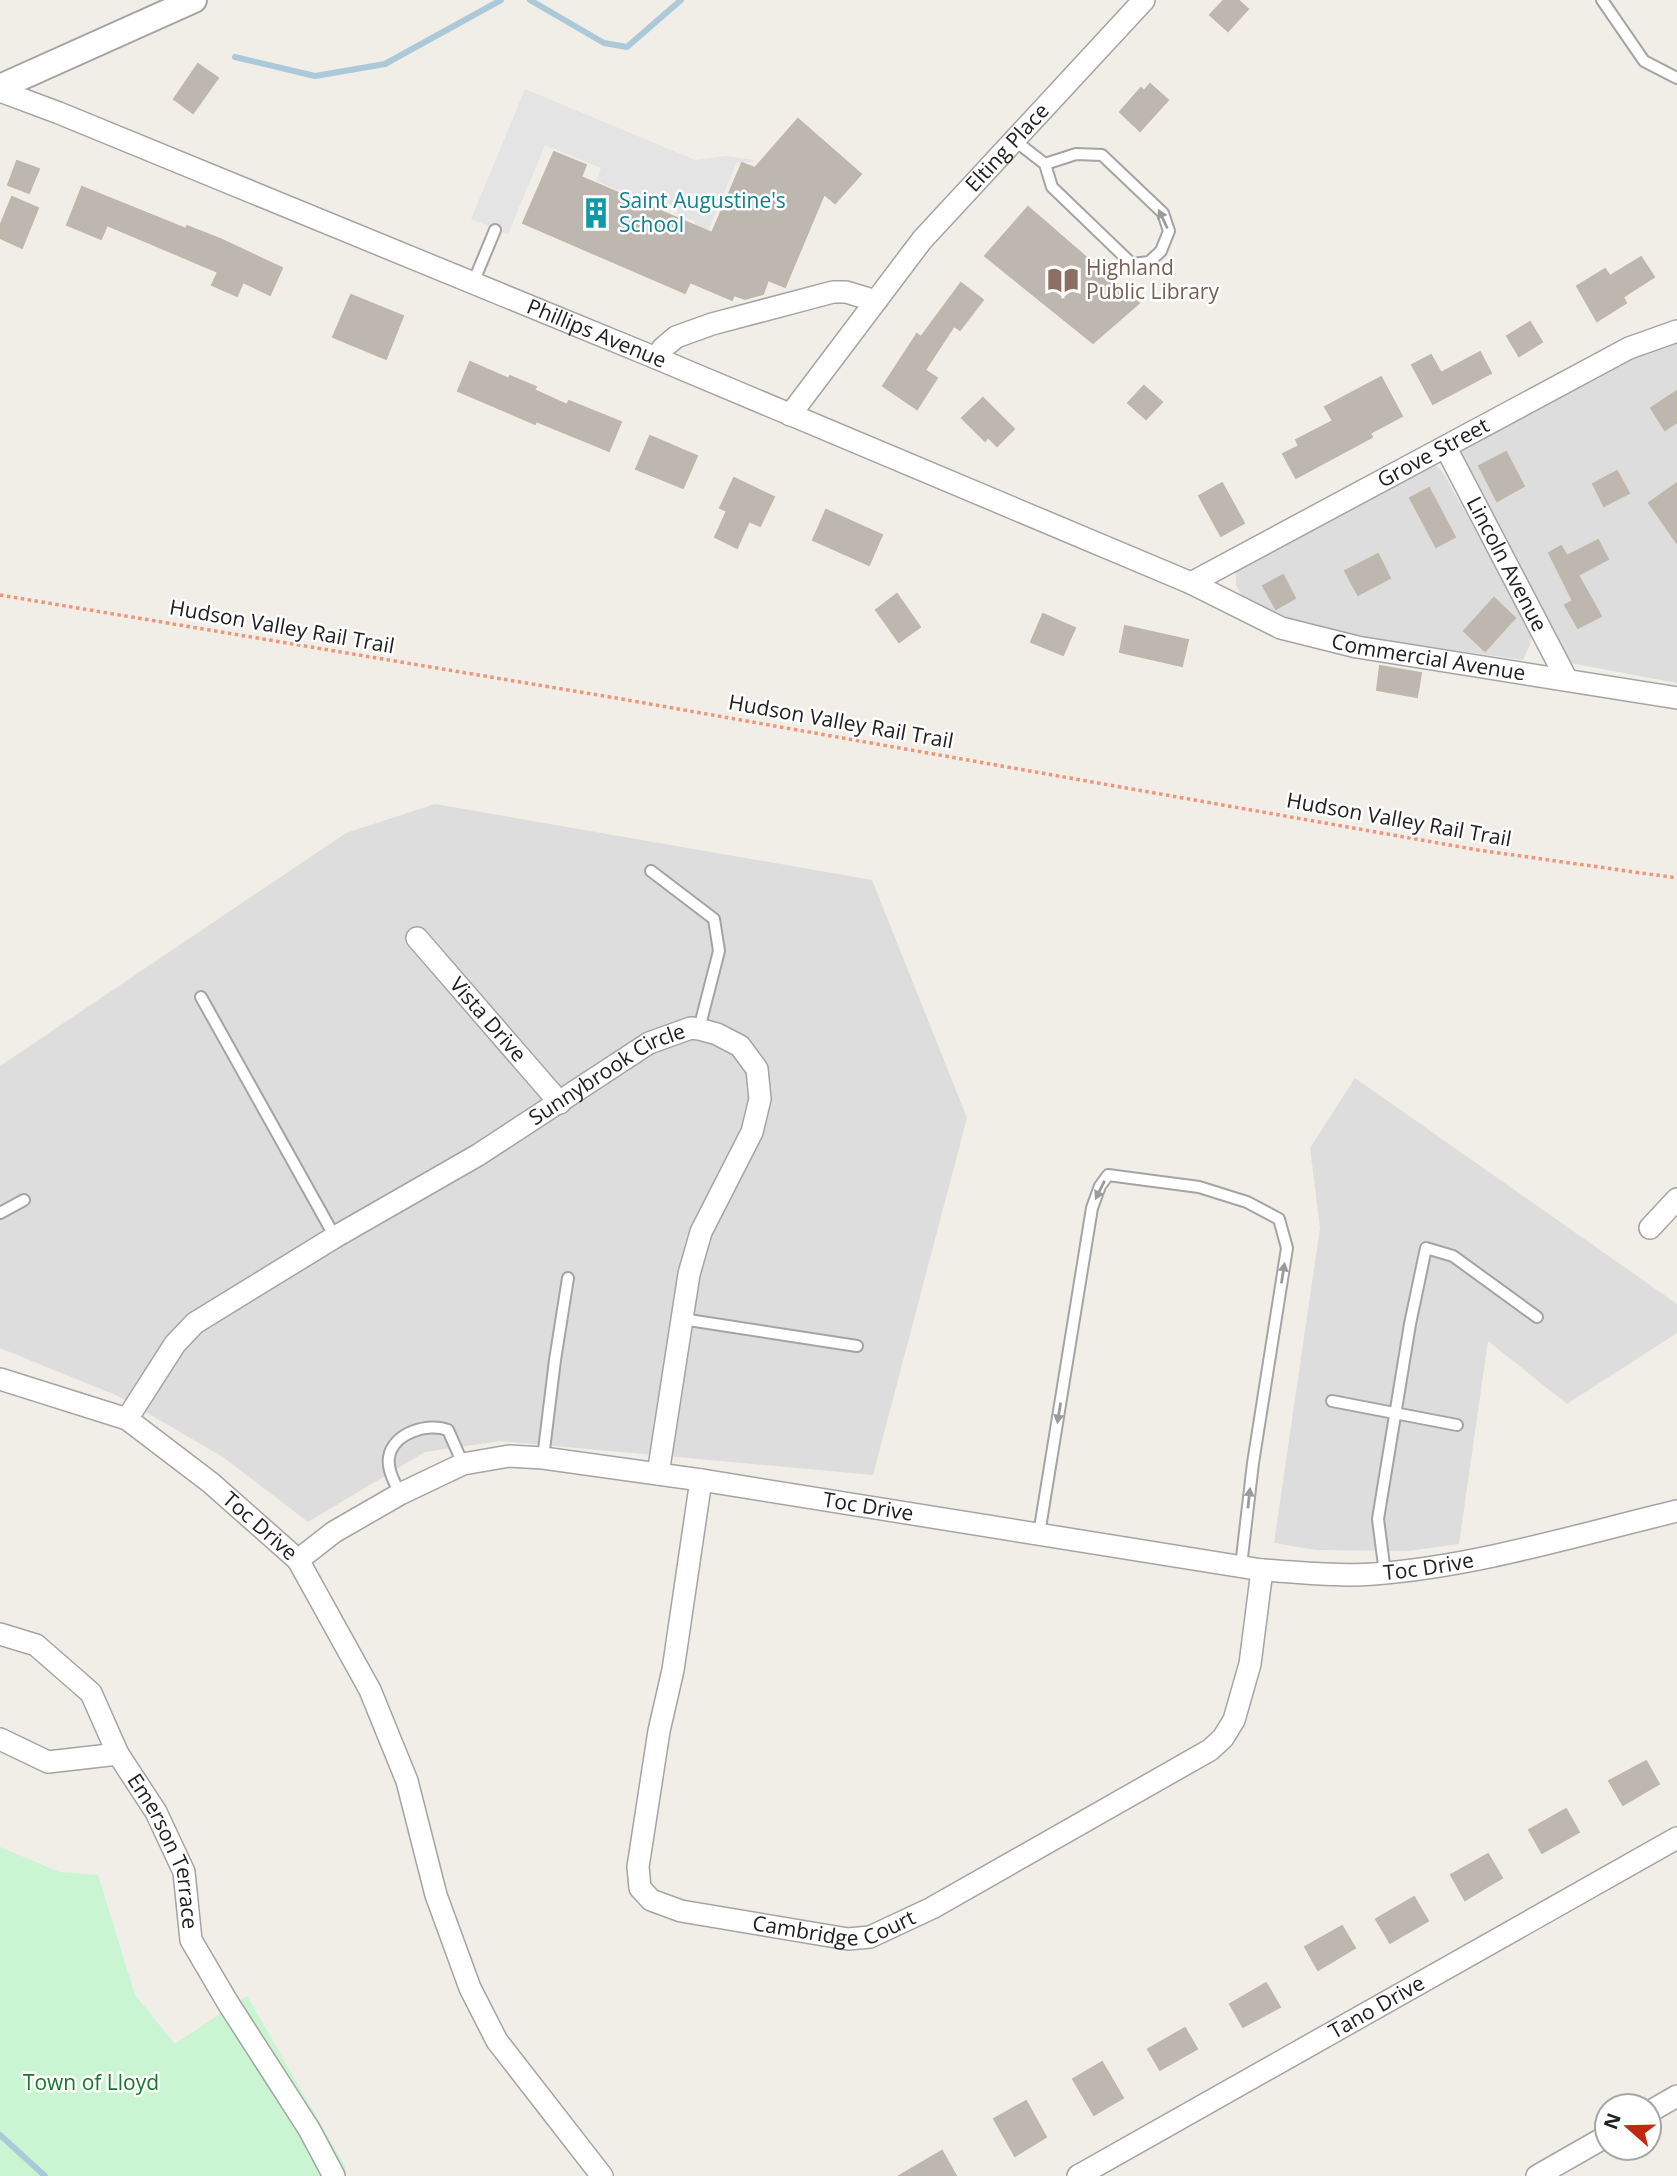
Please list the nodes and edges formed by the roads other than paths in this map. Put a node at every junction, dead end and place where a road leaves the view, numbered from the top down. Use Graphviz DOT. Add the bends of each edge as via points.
graph roads {
  1 [pos="194,0"];
  2 [pos="1144,0"];
  3 [pos="1602,0"];
  4 [pos="1677,78"];
  5 [pos="0,89"];
  6 [pos="1014,140"];
  7 [pos="1045,164"];
  8 [pos="495,230"];
  9 [pos="473,283"];
  10 [pos="876,301"];
  11 [pos="1677,331"];
  12 [pos="656,358"];
  13 [pos="790,415"];
  14 [pos="1446,448"];
  15 [pos="1191,583"];
  16 [pos="1567,680"];
  17 [pos="1677,698"];
  18 [pos="651,871"];
  19 [pos="417,938"];
  20 [pos="201,997"];
  21 [pos="699,1029"];
  22 [pos="561,1103"];
  23 [pos="1677,1199"];
  24 [pos="24,1200"];
  25 [pos="0,1213"];
  26 [pos="1650,1228"];
  27 [pos="335,1237"];
  28 [pos="568,1278"];
  29 [pos="1537,1317"];
  30 [pos="682,1319"];
  31 [pos="857,1346"];
  32 [pos="0,1379"];
  33 [pos="1332,1401"];
  34 [pos="1395,1414"];
  35 [pos="127,1419"];
  36 [pos="1457,1425"];
  37 [pos="543,1458"];
  38 [pos="463,1464"];
  39 [pos="658,1474"];
  40 [pos="701,1480"];
  41 [pos="400,1494"];
  42 [pos="1677,1511"];
  43 [pos="1039,1534"];
  44 [pos="298,1560"];
  45 [pos="1252,1568"];
  46 [pos="1385,1573"];
  47 [pos="0,1634"];
  48 [pos="0,1739"];
  49 [pos="118,1754"];
  50 [pos="1677,1838"];
  51 [pos="1593,2144"];
  52 [pos="594,2173"];
  53 [pos="334,2176"];
  54 [pos="1078,2176"];
  55 [pos="1536,2176"];
  1 -- 5 [label="street"];
  2 -- 6 [label="street, Elting Place"];
  3 -- 4 [label="lane" via="1644,61"];
  5 -- 9 [label="street, Phillips Avenue"];
  6 -- 7 [label="lane"];
  6 -- 10 [label="street, Elting Place" via="922,240"];
  7 -- 7 [label="lane, one-way" via="1052,187 1132,264 1149,262 1161,251 1169,231 1163,213 1102,155 1076,154"];
  8 -- 9 [label="lane"];
  9 -- 12 [label="street, Phillips Avenue"];
  10 -- 12 [label="street" via="833,292 676,337"];
  10 -- 13 [label="street, Elting Place"];
  11 -- 14 [label="street, Grove Street" via="1629,348"];
  12 -- 13 [label="street, Phillips Avenue"];
  13 -- 15 [label="street, Phillips Avenue"];
  14 -- 15 [label="street, Grove Street"];
  14 -- 16 [label="street, Lincoln Avenue"];
  15 -- 16 [label="street, Commercial Avenue" via="1267,622 1357,647"];
  16 -- 17 [label="street, Commercial Avenue"];
  18 -- 21 [label="lane" via="714,919 719,951"];
  19 -- 22 [label="street, Vista Drive"];
  20 -- 27 [label="lane"];
  21 -- 22 [label="street, Sunnybrook Circle" via="649,1043"];
  21 -- 30 [label="street, Sunnybrook Circle" via="740,1046 757,1069 760,1099 752,1132 701,1232"];
  22 -- 27 [label="street, Sunnybrook Circle"];
  23 -- 26 [label="street"];
  24 -- 25 [label="lane"];
  27 -- 35 [label="street, Sunnybrook Circle" via="195,1323 175,1344"];
  28 -- 37 [label="lane"];
  29 -- 34 [label="lane" via="1453,1256 1426,1248"];
  30 -- 31 [label="lane"];
  30 -- 39 [label="street, Sunnybrook Circle"];
  32 -- 35 [label="street"];
  33 -- 34 [label="lane"];
  34 -- 36 [label="lane"];
  34 -- 46 [label="lane" via="1378,1519"];
  35 -- 44 [label="street, Toc Drive" via="211,1483"];
  37 -- 38 [label="street, Toc Drive" via="509,1456"];
  37 -- 39 [label="street, Toc Drive"];
  38 -- 41 [label="street, Toc Drive"];
  38 -- 41 [label="lane" via="448,1430 423,1428 402,1437 390,1454 389,1466"];
  39 -- 40 [label="street, Toc Drive"];
  40 -- 43 [label="street, Toc Drive"];
  40 -- 45 [label="street, Cambridge Court" via="638,1867 640,1888 651,1900 681,1910 848,1939 870,1937 932,1908 1223,1738 1234,1720 1250,1664"];
  41 -- 44 [label="street, Toc Drive" via="334,1532"];
  42 -- 46 [label="street, Toc Drive" via="1466,1562"];
  43 -- 45 [label="street, Toc Drive"];
  45 -- 43 [label="lane, one-way" via="1253,1463 1287,1248 1279,1219 1247,1202 1199,1187 1108,1175 1100,1186 1092,1208"];
  44 -- 52 [label="street" via="370,1690 407,1781 436,1895 470,1988 497,2041"];
  45 -- 46 [label="street, Toc Drive"];
  47 -- 49 [label="street, Emerson Terrace" via="36,1645 90,1693"];
  48 -- 49 [label="street" via="48,1762"];
  49 -- 53 [label="street, Emerson Terrace" via="156,1812 184,1872 191,1940"];
  50 -- 54 [label="street, Tano Drive"];
  51 -- 55 [label="street"];
}
